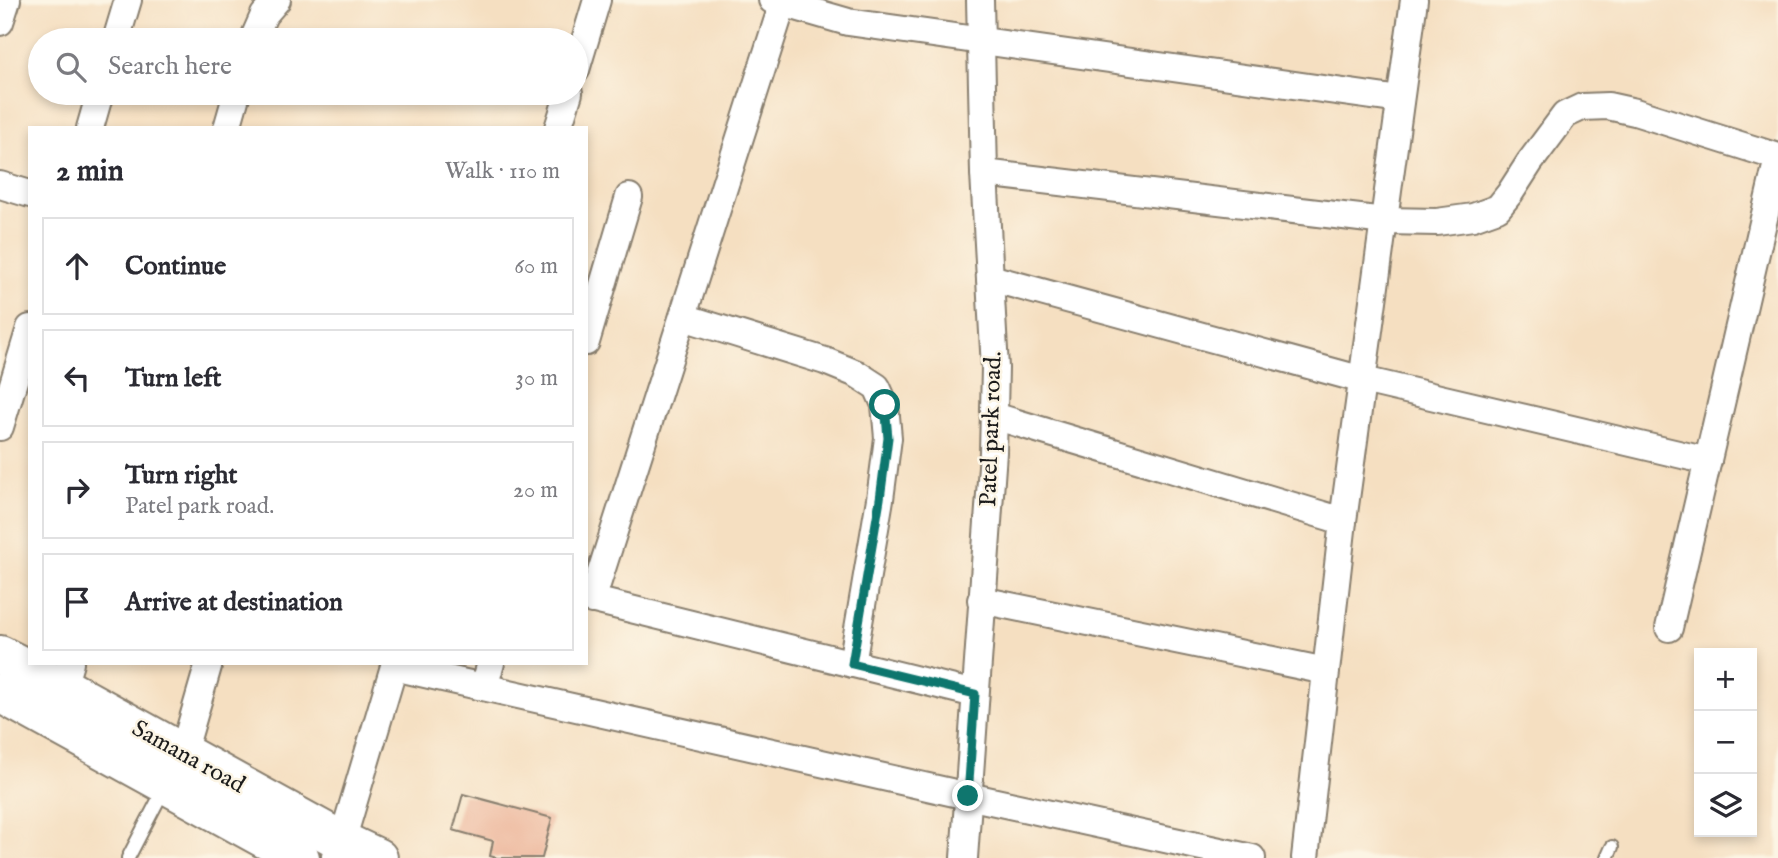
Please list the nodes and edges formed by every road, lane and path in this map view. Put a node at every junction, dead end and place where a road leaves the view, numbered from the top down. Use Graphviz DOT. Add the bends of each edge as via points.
graph roads {
  1 [pos="7,0"];
  2 [pos="128,0"];
  3 [pos="277,0"];
  4 [pos="597,0"];
  5 [pos="980,0"];
  6 [pos="1414,0"];
  7 [pos="778,2"];
  8 [pos="0,22"];
  9 [pos="120,28"];
  10 [pos="258,28"];
  11 [pos="588,30"];
  12 [pos="981,41"];
  13 [pos="1400,100"];
  14 [pos="97,105"];
  15 [pos="234,105"];
  16 [pos="565,105"];
  17 [pos="91,126"];
  18 [pos="228,126"];
  19 [pos="559,126"];
  20 [pos="1778,158"];
  21 [pos="984,173"];
  22 [pos="0,185"];
  23 [pos="28,193"];
  24 [pos="629,198"];
  25 [pos="1385,222"];
  26 [pos="990,278"];
  27 [pos="683,317"];
  28 [pos="28,335"];
  29 [pos="588,335"];
  30 [pos="1363,380"];
  31 [pos="994,416"];
  32 [pos="0,427"];
  33 [pos="1708,461"];
  34 [pos="1343,521"];
  35 [pos="589,599"];
  36 [pos="981,600"];
  37 [pos="1669,628"];
  38 [pos="0,655"];
  39 [pos="28,663"];
  40 [pos="852,664"];
  41 [pos="33,665"];
  42 [pos="208,665"];
  43 [pos="395,665"];
  44 [pos="1326,671"];
  45 [pos="66,675"];
  46 [pos="487,675"];
  47 [pos="0,693"];
  48 [pos="975,694"];
  49 [pos="175,769"];
  50 [pos="968,796"];
  51 [pos="338,849"];
  52 [pos="128,858"];
  53 [pos="300,858"];
  54 [pos="377,858"];
  55 [pos="964,858"];
  56 [pos="1252,858"];
  57 [pos="1305,858"];
  1 -- 8 [label="street"];
  2 -- 9 [label="street"];
  3 -- 10 [label="street"];
  4 -- 11 [label="street"];
  5 -- 12 [label="street, Patel park road."];
  6 -- 13 [label="street"];
  7 -- 12 [label="street" via="848,22"];
  7 -- 27 [label="street"];
  12 -- 13 [label="street"];
  12 -- 21 [label="street, Patel park road."];
  13 -- 25 [label="street"];
  14 -- 17 [label="street"];
  15 -- 18 [label="street"];
  16 -- 19 [label="street"];
  20 -- 25 [label="street" via="1635,112 1582,107 1565,115 1498,208 1437,222"];
  20 -- 33 [label="street"];
  21 -- 25 [label="street"];
  21 -- 26 [label="street, Patel park road."];
  22 -- 23 [label="street"];
  24 -- 29 [label="street"];
  25 -- 30 [label="street"];
  26 -- 30 [label="street"];
  26 -- 31 [label="street, Patel park road."];
  27 -- 35 [label="street"];
  27 -- 40 [label="street" via="825,361 877,387 885,405 888,438"];
  28 -- 32 [label="street"];
  30 -- 33 [label="street"];
  30 -- 34 [label="street"];
  31 -- 34 [label="street"];
  31 -- 36 [label="street, Patel park road."];
  33 -- 37 [label="street"];
  34 -- 44 [label="street"];
  35 -- 40 [label="street"];
  36 -- 44 [label="street"];
  36 -- 48 [label="street, Patel park road."];
  38 -- 39 [label="main road, Samana road"];
  40 -- 48 [label="street"];
  41 -- 45 [label="main road, Samana road"];
  42 -- 49 [label="street"];
  43 -- 46 [label="street"];
  43 -- 51 [label="street"];
  44 -- 57 [label="street"];
  45 -- 49 [label="main road, Samana road"];
  46 -- 50 [label="street"];
  47 -- 49 [label="main road, Samana road"];
  48 -- 50 [label="street, Patel park road."];
  49 -- 51 [label="main road, Samana road"];
  49 -- 52 [label="lane"];
  49 -- 53 [label="main road, Samana road"];
  50 -- 55 [label="street, Patel park road."];
  50 -- 56 [label="street"];
  51 -- 54 [label="main road, Samana road"];
}
